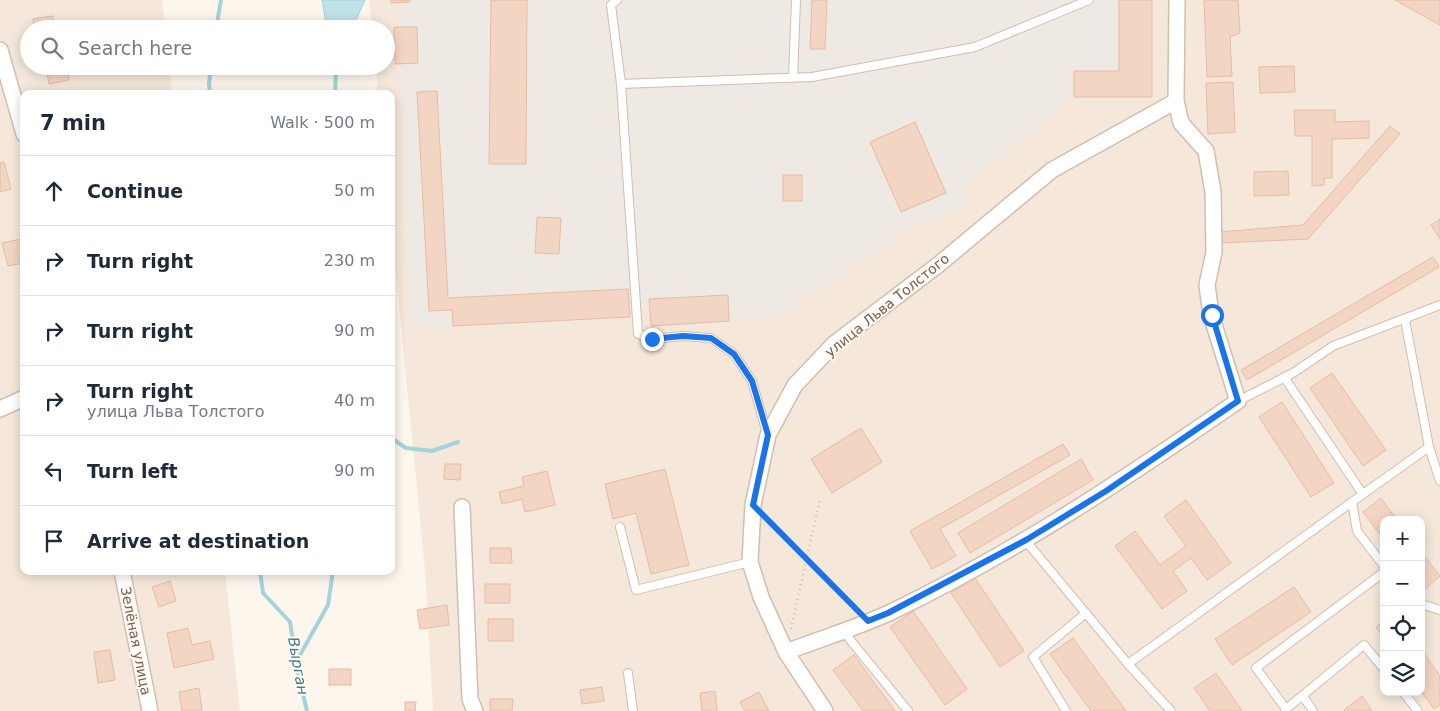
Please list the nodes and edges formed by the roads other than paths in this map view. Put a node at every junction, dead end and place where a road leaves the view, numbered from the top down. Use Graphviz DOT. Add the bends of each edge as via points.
graph roads {
  1 [pos="796,0"];
  2 [pos="1089,0"];
  3 [pos="1177,0"];
  4 [pos="612,2"];
  5 [pos="0,50"];
  6 [pos="793,78"];
  7 [pos="622,84"];
  8 [pos="1176,101"];
  9 [pos="20,120"];
  10 [pos="1440,305"];
  11 [pos="1405,320"];
  12 [pos="1284,377"];
  13 [pos="20,400"];
  14 [pos="1238,401"];
  15 [pos="0,409"];
  16 [pos="768,435"];
  17 [pos="1430,447"];
  18 [pos="1440,481"];
  19 [pos="1362,494"];
  20 [pos="1352,502"];
  21 [pos="462,507"];
  22 [pos="620,527"];
  23 [pos="1026,540"];
  24 [pos="1380,561"];
  25 [pos="750,562"];
  26 [pos="123,575"];
  27 [pos="1380,575"];
  28 [pos="1425,605"];
  29 [pos="1440,610"];
  30 [pos="1086,613"];
  31 [pos="843,631"];
  32 [pos="786,652"];
  33 [pos="1128,664"];
  34 [pos="1380,664"];
  35 [pos="628,673"];
  36 [pos="1303,696"];
  37 [pos="1406,696"];
  38 [pos="1286,710"];
  39 [pos="150,711"];
  40 [pos="475,711"];
  41 [pos="633,711"];
  42 [pos="825,711"];
  43 [pos="908,711"];
  44 [pos="1066,711"];
  45 [pos="1170,711"];
  46 [pos="1313,711"];
  47 [pos="1418,711"];
  1 -- 6 [label="lane"];
  2 -- 6 [label="lane" via="975,47"];
  3 -- 8 [label="street"];
  4 -- 7 [label="lane"];
  5 -- 9 [label="street"];
  6 -- 7 [label="lane"];
  7 -- 16 [label="lane" via="638,334 652,339 711,338 734,354 752,381"];
  8 -- 14 [label="street" via="1181,123 1206,151 1213,192 1214,252 1208,285 1212,315"];
  8 -- 16 [label="street, улица Льва Толстого" via="1052,170 938,265 834,344 795,386"];
  10 -- 11 [label="lane"];
  11 -- 12 [label="lane" via="1333,346"];
  11 -- 17 [label="lane"];
  12 -- 14 [label="lane"];
  12 -- 19 [label="lane"];
  13 -- 15 [label="street"];
  14 -- 23 [label="street" via="1106,491"];
  16 -- 25 [label="street, улица Льва Толстого" via="753,505"];
  17 -- 18 [label="lane"];
  17 -- 19 [label="lane"];
  19 -- 20 [label="lane"];
  20 -- 24 [label="lane" via="1357,531"];
  20 -- 33 [label="lane"];
  21 -- 40 [label="street" via="470,699"];
  22 -- 25 [label="lane" via="636,590"];
  23 -- 30 [label="lane"];
  23 -- 31 [label="street" via="888,613"];
  25 -- 32 [label="street, улица Льва Толстого" via="761,597"];
  26 -- 39 [label="street, Зелёная улица"];
  27 -- 38 [label="lane" via="1256,668"];
  28 -- 29 [label="lane"];
  30 -- 33 [label="lane"];
  30 -- 44 [label="lane" via="1034,657"];
  31 -- 32 [label="street"];
  31 -- 43 [label="lane"];
  32 -- 42 [label="street, улица Льва Толстого"];
  33 -- 45 [label="lane"];
  34 -- 36 [label="lane" via="1364,645"];
  35 -- 41 [label="lane"];
  36 -- 38 [label="lane"];
  36 -- 46 [label="lane"];
  37 -- 47 [label="lane"];
}
